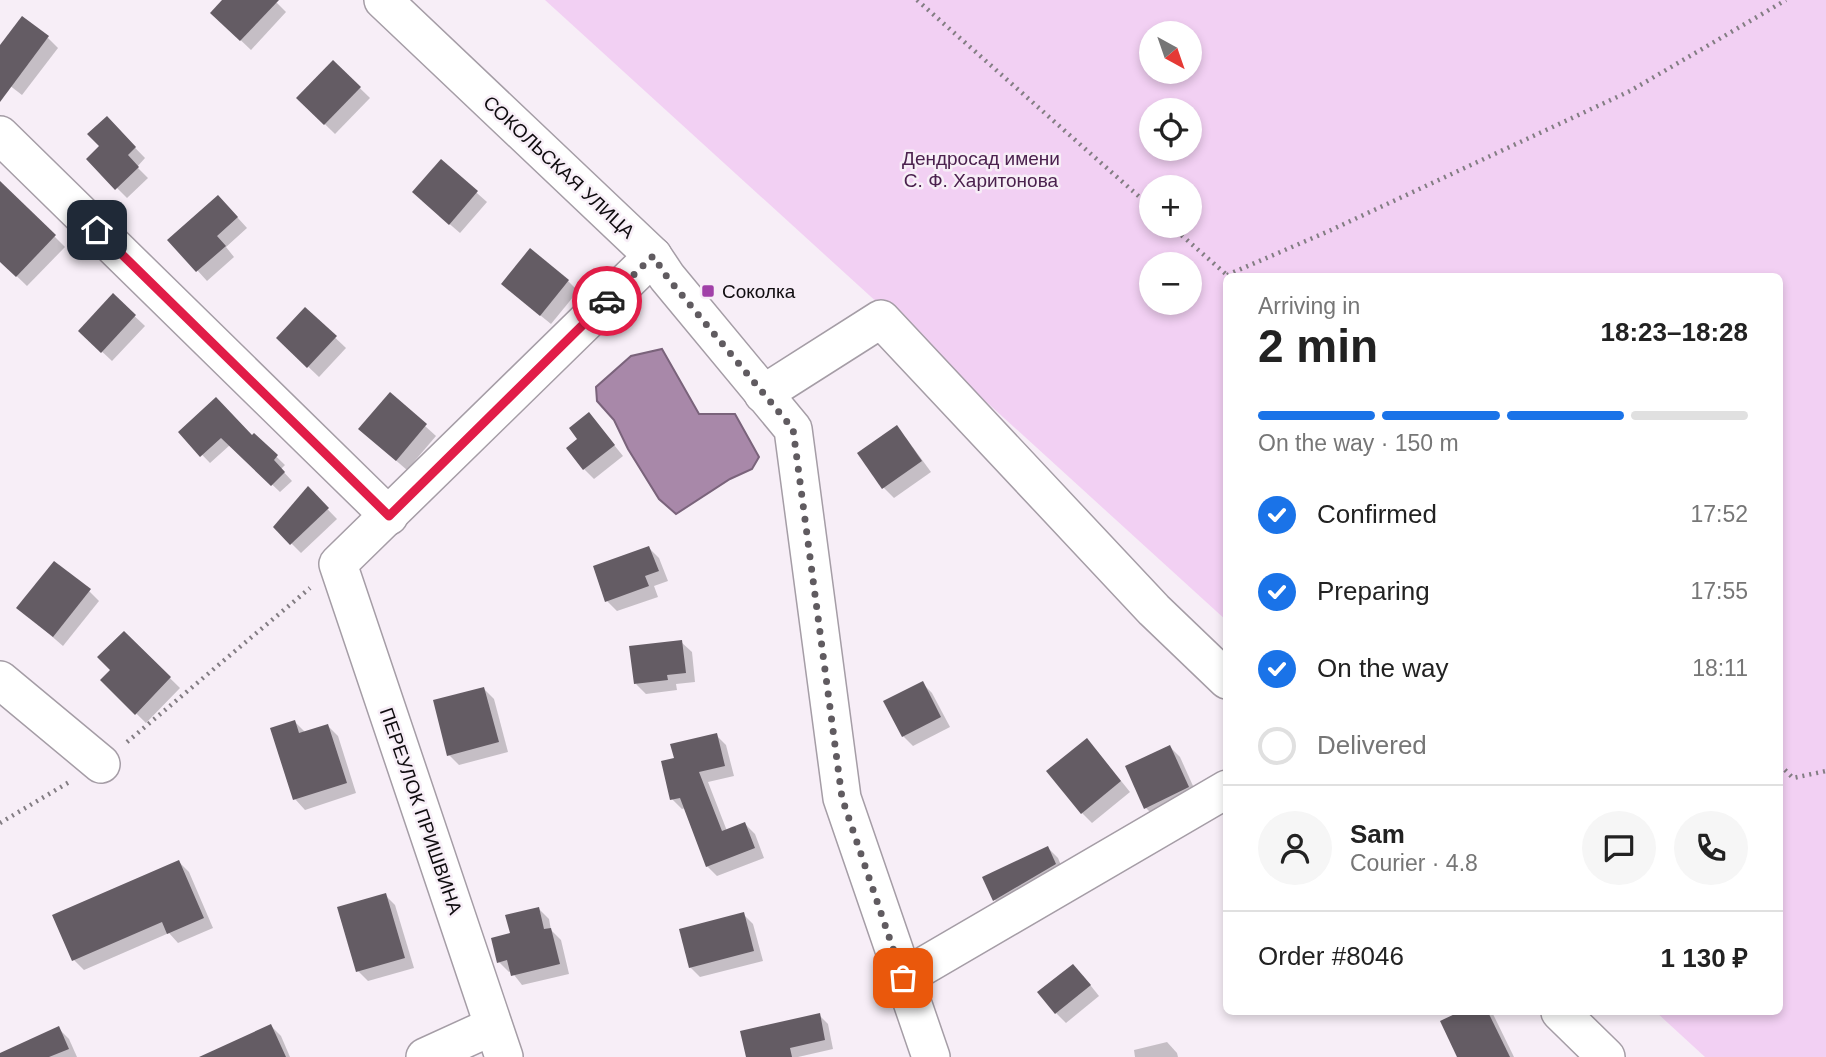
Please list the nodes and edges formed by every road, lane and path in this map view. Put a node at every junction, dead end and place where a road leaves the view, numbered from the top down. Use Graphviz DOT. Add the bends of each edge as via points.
graph roads {
  1 [pos="383,0"];
  2 [pos="917,0"];
  3 [pos="1786,0"];
  4 [pos="0,135"];
  5 [pos="1139,196"];
  6 [pos="1185,238"];
  7 [pos="653,256"];
  8 [pos="1225,273"];
  9 [pos="1235,273"];
  10 [pos="764,394"];
  11 [pos="389,516"];
  12 [pos="338,564"];
  13 [pos="1223,676"];
  14 [pos="0,680"];
  15 [pos="101,764"];
  16 [pos="1783,768"];
  17 [pos="1826,771"];
  18 [pos="1223,791"];
  19 [pos="0,823"];
  20 [pos="903,978"];
  21 [pos="1563,1015"];
  22 [pos="498,1041"];
  23 [pos="425,1057"];
  24 [pos="931,1057"];
  25 [pos="1606,1057"];
  1 -- 7 [label="street, СОКОЛЬСКАЯ УЛИЦА"];
  2 -- 5 [label="path"];
  3 -- 9 [label="path" via="1630,91"];
  4 -- 11 [label="street"];
  6 -- 8 [label="path"];
  7 -- 10 [label="street, СОКОЛЬСКАЯ УЛИЦА"];
  7 -- 11 [label="street"];
  10 -- 13 [label="street" via="881,319 1154,610"];
  10 -- 20 [label="street, СОКОЛЬСКАЯ УЛИЦА" via="793,429 842,798"];
  11 -- 12 [label="street"];
  12 -- 15 [label="path"];
  12 -- 22 [label="street, ПЕРЕУЛОК ПРИШВИНА"];
  14 -- 15 [label="street"];
  15 -- 19 [label="path"];
  16 -- 17 [label="path" via="1793,778"];
  18 -- 20 [label="street"];
  20 -- 24 [label="street, СОКОЛЬСКАЯ УЛИЦА"];
  21 -- 25 [label="street"];
  22 -- 23 [label="street"];
}
